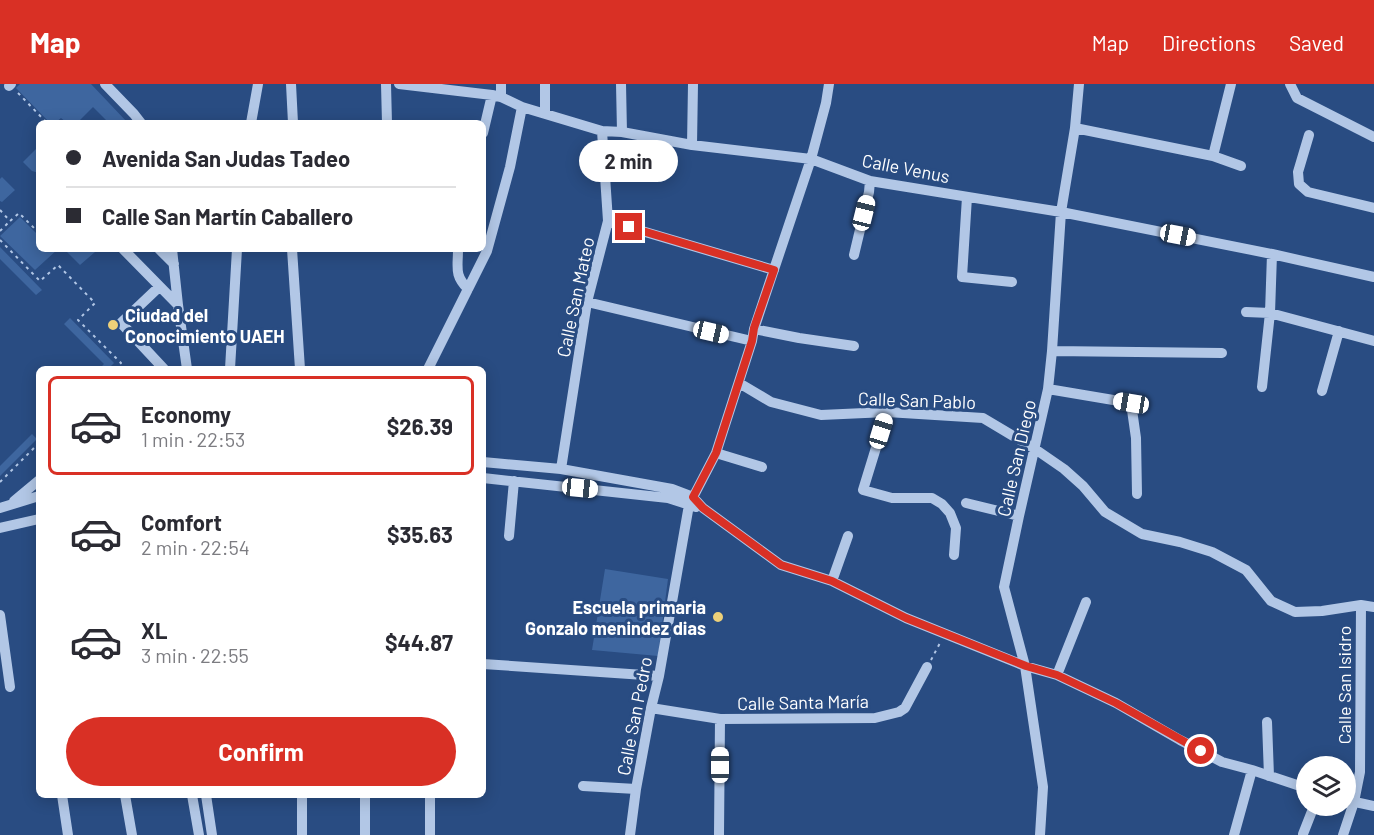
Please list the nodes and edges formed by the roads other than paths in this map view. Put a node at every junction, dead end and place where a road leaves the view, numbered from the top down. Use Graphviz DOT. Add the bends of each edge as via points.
graph roads {
  1 [pos="105,84"];
  2 [pos="258,84"];
  3 [pos="291,84"];
  4 [pos="386,84"];
  5 [pos="399,84"];
  6 [pos="501,84"];
  7 [pos="545,84"];
  8 [pos="621,84"];
  9 [pos="693,84"];
  10 [pos="829,84"];
  11 [pos="1079,84"];
  12 [pos="1231,84"];
  13 [pos="1290,84"];
  14 [pos="497,96"];
  15 [pos="522,107"];
  16 [pos="545,114"];
  17 [pos="139,120"];
  18 [pos="252,120"];
  19 [pos="293,120"];
  20 [pos="387,120"];
  21 [pos="486,125"];
  22 [pos="1075,128"];
  23 [pos="602,131"];
  24 [pos="622,132"];
  25 [pos="1310,135"];
  26 [pos="1374,136"];
  27 [pos="692,145"];
  28 [pos="1213,156"];
  29 [pos="811,159"];
  30 [pos="1241,166"];
  31 [pos="870,181"];
  32 [pos="967,197"];
  33 [pos="1374,208"];
  34 [pos="1061,212"];
  35 [pos="608,220"];
  36 [pos="126,252"];
  37 [pos="162,252"];
  38 [pos="172,252"];
  39 [pos="237,252"];
  40 [pos="292,252"];
  41 [pos="458,252"];
  42 [pos="1272,254"];
  43 [pos="854,255"];
  44 [pos="174,264"];
  45 [pos="774,270"];
  46 [pos="1374,277"];
  47 [pos="1012,282"];
  48 [pos="159,286"];
  49 [pos="468,289"];
  50 [pos="587,302"];
  51 [pos="178,305"];
  52 [pos="1246,312"];
  53 [pos="1270,313"];
  54 [pos="754,328"];
  55 [pos="1339,331"];
  56 [pos="752,341"];
  57 [pos="1374,341"];
  58 [pos="854,346"];
  59 [pos="1052,351"];
  60 [pos="1222,353"];
  61 [pos="161,366"];
  62 [pos="187,366"];
  63 [pos="230,366"];
  64 [pos="300,366"];
  65 [pos="430,366"];
  66 [pos="739,383"];
  67 [pos="1262,387"];
  68 [pos="1048,389"];
  69 [pos="1322,391"];
  70 [pos="887,412"];
  71 [pos="1035,449"];
  72 [pos="716,453"];
  73 [pos="486,462"];
  74 [pos="762,467"];
  75 [pos="561,469"];
  76 [pos="486,478"];
  77 [pos="514,482"];
  78 [pos="36,483"];
  79 [pos="1137,494"];
  80 [pos="36,497"];
  81 [pos="691,501"];
  82 [pos="13,503"];
  83 [pos="966,503"];
  84 [pos="0,508"];
  85 [pos="1019,516"];
  86 [pos="36,520"];
  87 [pos="0,528"];
  88 [pos="509,536"];
  89 [pos="848,536"];
  90 [pos="954,555"];
  91 [pos="832,581"];
  92 [pos="1086,602"];
  93 [pos="1361,605"];
  94 [pos="1374,607"];
  95 [pos="0,615"];
  96 [pos="486,664"];
  97 [pos="1026,666"];
  98 [pos="927,667"];
  99 [pos="1057,675"];
  100 [pos="660,676"];
  101 [pos="10,687"];
  102 [pos="651,708"];
  103 [pos="720,719"];
  104 [pos="1267,722"];
  105 [pos="1252,770"];
  106 [pos="1269,776"];
  107 [pos="1356,784"];
  108 [pos="1296,785"];
  109 [pos="583,786"];
  110 [pos="636,789"];
  111 [pos="62,798"];
  112 [pos="126,798"];
  113 [pos="193,798"];
  114 [pos="206,798"];
  115 [pos="302,798"];
  116 [pos="365,798"];
  117 [pos="430,798"];
  118 [pos="1356,802"];
  119 [pos="1374,806"];
  120 [pos="1310,816"];
  121 [pos="1346,816"];
  122 [pos="212,834"];
  123 [pos="1303,834"];
  124 [pos="68,835"];
  125 [pos="132,835"];
  126 [pos="199,835"];
  127 [pos="302,835"];
  128 [pos="365,835"];
  129 [pos="430,835"];
  130 [pos="630,835"];
  131 [pos="719,835"];
  132 [pos="1040,835"];
  133 [pos="1234,835"];
  134 [pos="1342,835"];
  1 -- 17 [label="street"];
  2 -- 18 [label="street"];
  3 -- 19 [label="street"];
  4 -- 20 [label="street"];
  5 -- 14 [label="street, Calle Venus"];
  6 -- 14 [label="street"];
  7 -- 16 [label="street"];
  8 -- 24 [label="street"];
  9 -- 27 [label="street"];
  10 -- 29 [label="street, Calle San Pedro"];
  11 -- 22 [label="street, Calle San Diego"];
  12 -- 28 [label="street"];
  13 -- 26 [label="street" via="1298,98"];
  14 -- 15 [label="street, Calle Venus"];
  14 -- 21 [label="street"];
  15 -- 16 [label="street, Calle Venus"];
  15 -- 49 [label="street" via="488,250"];
  16 -- 23 [label="street, Calle Venus"];
  22 -- 28 [label="street"];
  22 -- 34 [label="street, Calle San Diego"];
  23 -- 24 [label="street, Calle Venus"];
  23 -- 35 [label="street, Calle San Mateo"];
  24 -- 27 [label="street, Calle Venus"];
  25 -- 33 [label="street" via="1298,172 1299,184 1308,192"];
  27 -- 29 [label="street, Calle Venus"];
  28 -- 30 [label="street"];
  29 -- 31 [label="street, Calle Venus"];
  29 -- 45 [label="street, Calle San Pedro"];
  31 -- 32 [label="street, Calle Venus"];
  31 -- 43 [label="street"];
  32 -- 34 [label="street, Calle Venus"];
  32 -- 47 [label="street" via="962,277"];
  34 -- 42 [label="street, Calle Venus"];
  34 -- 59 [label="street, Calle San Diego"];
  35 -- 45 [label="street"];
  35 -- 50 [label="street, Calle San Mateo"];
  36 -- 48 [label="street"];
  37 -- 44 [label="street"];
  38 -- 44 [label="street"];
  39 -- 63 [label="street"];
  40 -- 64 [label="street"];
  41 -- 49 [label="street" via="460,281"];
  42 -- 46 [label="street, Calle Venus"];
  42 -- 53 [label="street"];
  44 -- 51 [label="street"];
  45 -- 54 [label="street, Calle San Pedro"];
  48 -- 51 [label="street"];
  48 -- 61 [label="street" via="121,323"];
  49 -- 65 [label="street"];
  50 -- 56 [label="street"];
  50 -- 75 [label="street, Calle San Mateo"];
  51 -- 62 [label="street"];
  52 -- 53 [label="street"];
  53 -- 55 [label="street"];
  53 -- 67 [label="street"];
  54 -- 56 [label="street, Calle San Pedro"];
  54 -- 58 [label="street"];
  55 -- 57 [label="street"];
  55 -- 69 [label="street"];
  56 -- 66 [label="street, Calle San Pedro"];
  59 -- 60 [label="street"];
  59 -- 68 [label="street, Calle San Diego"];
  66 -- 70 [label="street, Calle San Pablo" via="771,402 821,415"];
  66 -- 72 [label="street, Calle San Pedro"];
  68 -- 71 [label="street, Calle San Diego"];
  68 -- 79 [label="street" via="1131,403"];
  70 -- 71 [label="street, Calle San Pablo" via="983,418"];
  70 -- 90 [label="street" via="863,490 892,498 932,498 942,504 956,528"];
  71 -- 85 [label="street, Calle San Diego"];
  71 -- 93 [label="street, Calle San Pablo" via="1083,486 1105,512 1142,534 1212,552 1246,570 1272,601 1295,612"];
  72 -- 74 [label="street"];
  72 -- 81 [label="street, Calle San Pedro"];
  73 -- 75 [label="street"];
  75 -- 81 [label="street" via="672,489"];
  76 -- 77 [label="street"];
  77 -- 81 [label="street"];
  77 -- 88 [label="street"];
  78 -- 82 [label="street"];
  80 -- 82 [label="street"];
  81 -- 91 [label="street" via="781,565"];
  81 -- 100 [label="street, Calle San Pedro"];
  82 -- 84 [label="street"];
  83 -- 85 [label="street"];
  85 -- 97 [label="street, Calle San Diego" via="1004,587"];
  86 -- 87 [label="street"];
  89 -- 91 [label="street"];
  91 -- 97 [label="street" via="906,618"];
  92 -- 99 [label="street"];
  93 -- 94 [label="street, Calle San Pablo"];
  93 -- 107 [label="street, Calle San Isidro" via="1360,772"];
  95 -- 101 [label="street"];
  96 -- 100 [label="street"];
  97 -- 99 [label="street"];
  97 -- 132 [label="street, Calle San Diego" via="1042,787"];
  98 -- 103 [label="street, Calle Santa María" via="899,712 875,718"];
  99 -- 105 [label="street" via="1222,762"];
  100 -- 102 [label="street, Calle San Pedro"];
  102 -- 103 [label="street, Calle Santa María"];
  102 -- 110 [label="street, Calle San Pedro"];
  103 -- 131 [label="street"];
  104 -- 106 [label="street"];
  105 -- 106 [label="street"];
  105 -- 133 [label="street"];
  106 -- 108 [label="street"];
  109 -- 110 [label="street"];
  110 -- 130 [label="street, Calle San Pedro"];
  111 -- 124 [label="street"];
  112 -- 125 [label="street"];
  113 -- 126 [label="street"];
  114 -- 122 [label="street"];
  115 -- 127 [label="street"];
  116 -- 128 [label="street"];
  117 -- 129 [label="street"];
  118 -- 119 [label="street"];
  120 -- 123 [label="street"];
  121 -- 134 [label="street, Calle San Isidro"];
  122 -- 126 [label="street"];
}
